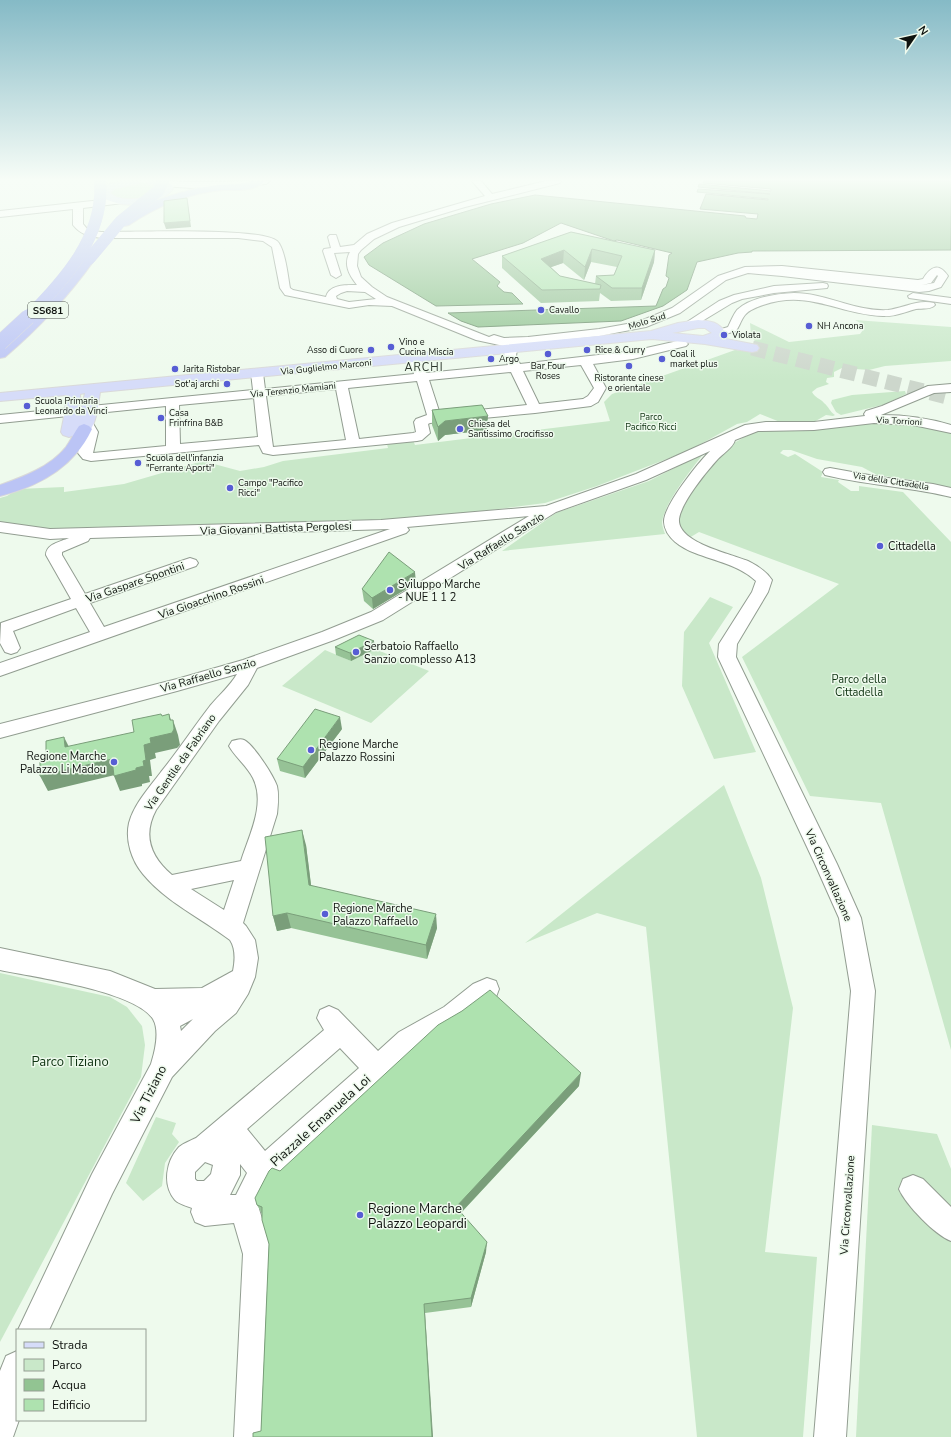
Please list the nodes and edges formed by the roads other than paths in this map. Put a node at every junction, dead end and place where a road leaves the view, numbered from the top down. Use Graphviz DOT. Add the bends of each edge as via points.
graph roads {
  1 [pos="84,248"];
  2 [pos="94,248"];
  3 [pos="97,248"];
  4 [pos="100,248"];
  5 [pos="277,248"];
  6 [pos="356,248"];
  7 [pos="336,250"];
  8 [pos="89,259"];
  9 [pos="744,270"];
  10 [pos="336,275"];
  11 [pos="356,277"];
  12 [pos="906,282"];
  13 [pos="934,286"];
  14 [pos="347,288"];
  15 [pos="883,289"];
  16 [pos="951,293"];
  17 [pos="371,295"];
  18 [pos="334,296"];
  19 [pos="951,301"];
  20 [pos="951,308"];
  21 [pos="429,316"];
  22 [pos="459,324"];
  23 [pos="686,333"];
  24 [pos="578,334"];
  25 [pos="714,334"];
  26 [pos="621,338"];
  27 [pos="0,343"];
  28 [pos="507,345"];
  29 [pos="646,351"];
  30 [pos="0,354"];
  31 [pos="415,358"];
  32 [pos="585,361"];
  33 [pos="516,368"];
  34 [pos="257,373"];
  35 [pos="421,378"];
  36 [pos="341,385"];
  37 [pos="93,388"];
  38 [pos="951,388"];
  39 [pos="73,390"];
  40 [pos="260,393"];
  41 [pos="0,397"];
  42 [pos="172,402"];
  43 [pos="535,409"];
  44 [pos="73,413"];
  45 [pos="884,414"];
  46 [pos="435,418"];
  47 [pos="0,419"];
  48 [pos="83,421"];
  49 [pos="846,421"];
  50 [pos="949,424"];
  51 [pos="728,438"];
  52 [pos="265,440"];
  53 [pos="353,443"];
  54 [pos="173,449"];
  55 [pos="830,472"];
  56 [pos="0,484"];
  57 [pos="0,491"];
  58 [pos="951,493"];
  59 [pos="551,509"];
  60 [pos="422,522"];
  61 [pos="0,527"];
  62 [pos="101,531"];
  63 [pos="190,563"];
  64 [pos="80,601"];
  65 [pos="100,635"];
  66 [pos="11,648"];
  67 [pos="249,664"];
  68 [pos="0,670"];
  69 [pos="0,731"];
  70 [pos="239,746"];
  71 [pos="249,868"];
  72 [pos="168,885"];
  73 [pos="230,927"];
  74 [pos="0,959"];
  75 [pos="241,979"];
  76 [pos="487,989"];
  77 [pos="163,1017"];
  78 [pos="204,1025"];
  79 [pos="162,1069"];
  80 [pos="377,1069"];
  81 [pos="229,1127"];
  82 [pos="205,1148"];
  83 [pos="263,1171"];
  84 [pos="913,1189"];
  85 [pos="220,1206"];
  86 [pos="951,1227"];
  87 [pos="33,1329"];
  88 [pos="16,1371"];
  89 [pos="0,1430"];
  90 [pos="250,1437"];
  91 [pos="830,1437"];
  1 -- 27 [label="highway, SS681, bridge" via="43,301"];
  2 -- 8 [label="highway, SS681"];
  3 -- 8 [label="highway, bridge"];
  4 -- 8 [label="highway, bridge"];
  5 -- 18 [label="street" via="285,290 303,297"];
  6 -- 7 [label="street"];
  6 -- 11 [label="street" via="350,264"];
  7 -- 10 [label="street" via="328,251"];
  8 -- 30 [label="highway, SS681" via="47,311"];
  9 -- 12 [label="street" via="778,268"];
  9 -- 15 [label="street" via="774,272"];
  9 -- 24 [label="street, Molo Sud" via="722,278 678,310 658,319 624,328"];
  11 -- 14 [label="street"];
  11 -- 17 [label="street"];
  12 -- 13 [label="street"];
  12 -- 13 [label="street" via="927,281 931,274 938,270 942,276"];
  13 -- 15 [label="street"];
  13 -- 16 [label="street"];
  14 -- 17 [label="street, Molo Sud"];
  14 -- 18 [label="street, Molo Sud"];
  15 -- 16 [label="street"];
  15 -- 19 [label="street"];
  15 -- 23 [label="street" via="834,286 745,295 728,301"];
  15 -- 25 [label="street" via="822,289 753,297 727,307 712,318"];
  17 -- 18 [label="street, Molo Sud" via="349,305"];
  17 -- 21 [label="street, Molo Sud"];
  20 -- 25 [label="street" via="918,304 894,312 881,313 800,296 768,300 751,306 741,313 732,329"];
  21 -- 22 [label="street, Molo Sud"];
  21 -- 28 [label="street, Molo Sud" via="480,338"];
  22 -- 24 [label="street, Molo Sud" via="502,335"];
  22 -- 28 [label="street, Molo Sud"];
  23 -- 25 [label="main road, Via Guglielmo Marconi"];
  23 -- 26 [label="main road, Via Guglielmo Marconi"];
  23 -- 29 [label="street, Via Terenzio Mamiani"];
  24 -- 28 [label="street, Molo Sud"];
  26 -- 28 [label="main road, Via Guglielmo Marconi"];
  26 -- 29 [label="street" via="637,343"];
  28 -- 31 [label="main road, Via Guglielmo Marconi"];
  28 -- 33 [label="street"];
  29 -- 32 [label="street, Via Terenzio Mamiani"];
  31 -- 34 [label="main road, Via Guglielmo Marconi"];
  31 -- 35 [label="street"];
  32 -- 33 [label="street, Via Terenzio Mamiani"];
  32 -- 43 [label="street" via="600,388 593,399 586,403"];
  33 -- 35 [label="street, Via Terenzio Mamiani"];
  33 -- 43 [label="street"];
  34 -- 37 [label="main road, Via Guglielmo Marconi"];
  34 -- 40 [label="street"];
  35 -- 36 [label="street, Via Terenzio Mamiani"];
  35 -- 46 [label="street"];
  36 -- 40 [label="street, Via Terenzio Mamiani"];
  36 -- 53 [label="street"];
  37 -- 39 [label="main road, Via Guglielmo Marconi"];
  37 -- 48 [label="main road"];
  38 -- 45 [label="street" via="932,389"];
  39 -- 41 [label="main road, Via Guglielmo Marconi"];
  39 -- 44 [label="main road"];
  40 -- 42 [label="street, Via Terenzio Mamiani"];
  40 -- 52 [label="street"];
  42 -- 48 [label="street, Via Terenzio Mamiani"];
  42 -- 54 [label="street"];
  43 -- 46 [label="street"];
  44 -- 47 [label="street"];
  44 -- 48 [label="main road"];
  45 -- 49 [label="street, Via Torrioni"];
  45 -- 50 [label="street, Via Torrioni"];
  45 -- 50 [label="street" via="930,416"];
  46 -- 53 [label="street" via="421,422 424,432 420,436"];
  48 -- 54 [label="street" via="91,432 85,451 88,456"];
  48 -- 56 [label="highway" via="49,460 28,473"];
  48 -- 57 [label="highway" via="79,441 55,466 28,481"];
  49 -- 51 [label="street, Via Raffaello Sanzio" via="817,426 759,426"];
  51 -- 59 [label="street, Via Raffaello Sanzio" via="641,477"];
  51 -- 91 [label="street, Via Circonvallazione" via="728,442 710,457 692,479 672,516 672,524 680,538 689,544 746,566 764,580 760,592 728,644 727,657 850,918 862,992"];
  52 -- 53 [label="street" via="267,449 273,451"];
  52 -- 54 [label="street"];
  55 -- 58 [label="street, Via della Cittadella"];
  59 -- 60 [label="street, Via Giovanni Battista Pergolesi"];
  59 -- 67 [label="street, Via Raffaello Sanzio" via="377,616"];
  60 -- 62 [label="street, Via Giovanni Battista Pergolesi"];
  60 -- 65 [label="street, Via Gioacchino Rossini"];
  61 -- 62 [label="street, Via Giovanni Battista Pergolesi" via="50,534"];
  62 -- 64 [label="street, Via Gaspare Spontini" via="54,550 54,555"];
  63 -- 64 [label="street, Via Gaspare Spontini"];
  64 -- 65 [label="street, Via Gaspare Spontini"];
  64 -- 66 [label="street, Via Gaspare Spontini" via="7,627 4,632"];
  65 -- 68 [label="street, Via Gioacchino Rossini"];
  67 -- 69 [label="street, Via Raffaello Sanzio"];
  67 -- 72 [label="street, Via Gentile da Fabriano" via="247,674 160,788 146,808 140,823 142,856"];
  70 -- 71 [label="street" via="263,776 269,796 267,814"];
  71 -- 72 [label="street"];
  71 -- 73 [label="street"];
  72 -- 73 [label="street, Via Gentile da Fabriano"];
  73 -- 75 [label="street, Via Gentile da Fabriano" via="242,938 247,952"];
  74 -- 77 [label="street" via="110,982 133,990"];
  75 -- 77 [label="street"];
  75 -- 78 [label="street, Via Gentile da Fabriano" via="231,1000"];
  76 -- 80 [label="street, Piazzale Emanuela Loi" via="453,1015 408,1041"];
  77 -- 78 [label="street" via="184,1029"];
  77 -- 79 [label="street, Via Tiziano" via="170,1040"];
  78 -- 79 [label="street, Via Gentile da Fabriano"];
  79 -- 87 [label="street, Via Tiziano" via="102,1184"];
  80 -- 81 [label="street, Piazzale Emanuela Loi" via="335,1025"];
  80 -- 83 [label="street, Piazzale Emanuela Loi"];
  81 -- 82 [label="street, Piazzale Emanuela Loi"];
  81 -- 83 [label="street, Piazzale Emanuela Loi"];
  82 -- 85 [label="street" via="219,1151 227,1163"];
  82 -- 85 [label="street, Piazzale Emanuela Loi" via="197,1150 185,1161 181,1169 182,1184 191,1194 205,1196"];
  83 -- 85 [label="street, Piazzale Emanuela Loi"];
  84 -- 86 [label="street"];
  85 -- 90 [label="street" via="258,1254"];
  88 -- 89 [label="street"];
}
